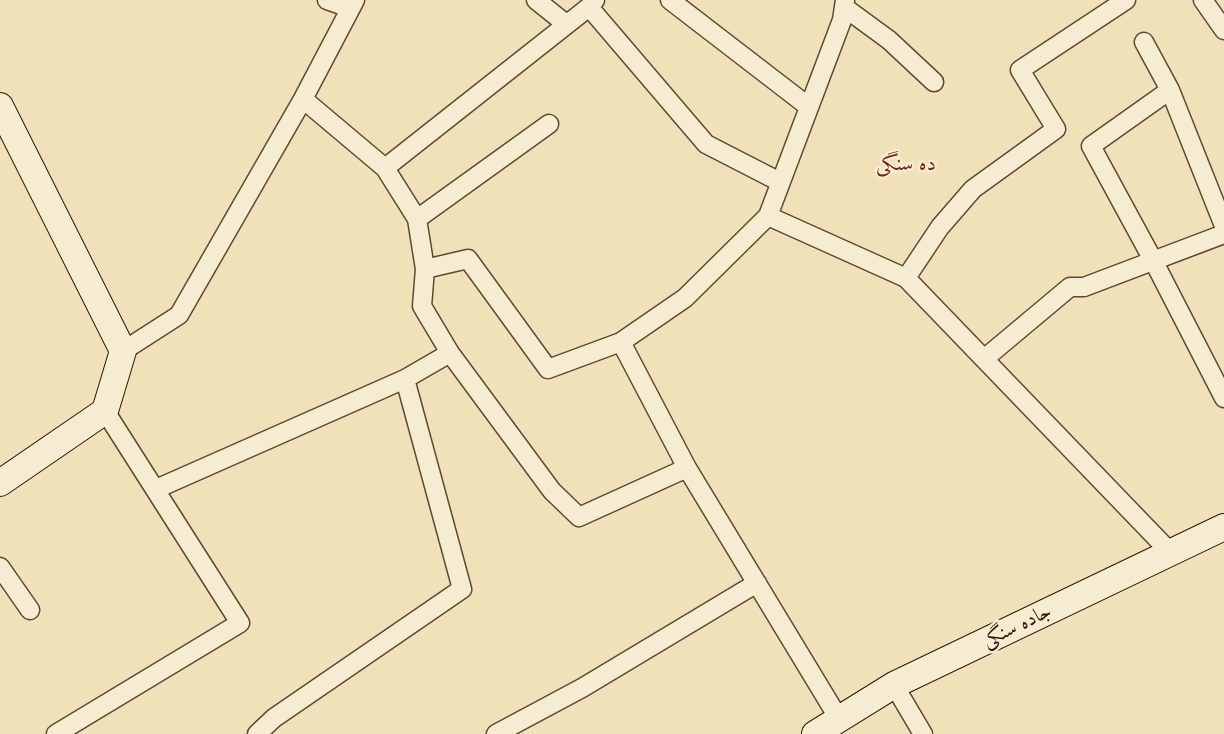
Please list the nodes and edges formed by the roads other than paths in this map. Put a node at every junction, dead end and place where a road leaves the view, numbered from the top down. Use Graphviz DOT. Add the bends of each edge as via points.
graph roads {
  1 [pos="327,0"];
  2 [pos="536,0"];
  3 [pos="670,0"];
  4 [pos="1126,0"];
  5 [pos="1203,0"];
  6 [pos="592,3"];
  7 [pos="844,3"];
  8 [pos="352,4"];
  9 [pos="566,24"];
  10 [pos="1224,30"];
  11 [pos="1144,42"];
  12 [pos="934,82"];
  13 [pos="1170,90"];
  14 [pos="303,99"];
  15 [pos="0,106"];
  16 [pos="809,107"];
  17 [pos="549,124"];
  18 [pos="385,168"];
  19 [pos="780,182"];
  20 [pos="768,216"];
  21 [pos="417,219"];
  22 [pos="1224,226"];
  23 [pos="1224,234"];
  24 [pos="1154,262"];
  25 [pos="425,269"];
  26 [pos="906,278"];
  27 [pos="621,342"];
  28 [pos="123,351"];
  29 [pos="450,353"];
  30 [pos="984,359"];
  31 [pos="405,380"];
  32 [pos="1224,398"];
  33 [pos="105,411"];
  34 [pos="687,468"];
  35 [pos="0,483"];
  36 [pos="156,489"];
  37 [pos="1224,527"];
  38 [pos="1171,553"];
  39 [pos="0,567"];
  40 [pos="757,583"];
  41 [pos="30,610"];
  42 [pos="894,685"];
  43 [pos="838,719"];
  44 [pos="56,734"];
  45 [pos="257,734"];
  46 [pos="496,734"];
  47 [pos="815,734"];
  48 [pos="923,734"];
  1 -- 8 [label="street"];
  2 -- 9 [label="street"];
  3 -- 16 [label="street"];
  4 -- 26 [label="street" via="1020,70 1056,129 974,189 940,227"];
  5 -- 10 [label="street"];
  6 -- 9 [label="street"];
  6 -- 19 [label="street" via="706,144"];
  7 -- 12 [label="street"];
  7 -- 16 [label="street" via="842,20"];
  8 -- 14 [label="street"];
  9 -- 18 [label="street"];
  11 -- 13 [label="street"];
  13 -- 22 [label="street"];
  13 -- 24 [label="street" via="1092,146"];
  14 -- 18 [label="street"];
  14 -- 28 [label="street" via="179,315"];
  15 -- 28 [label="street"];
  16 -- 19 [label="street"];
  17 -- 21 [label="street"];
  18 -- 21 [label="street"];
  19 -- 20 [label="street"];
  20 -- 26 [label="street"];
  20 -- 27 [label="street" via="685,298"];
  21 -- 25 [label="street"];
  23 -- 24 [label="street"];
  24 -- 30 [label="street" via="1084,287 1070,287"];
  24 -- 32 [label="street"];
  25 -- 27 [label="street" via="468,259 548,369"];
  25 -- 29 [label="street" via="422,306"];
  26 -- 30 [label="street"];
  27 -- 34 [label="street"];
  28 -- 33 [label="street"];
  29 -- 31 [label="street"];
  29 -- 34 [label="street" via="552,491 579,517"];
  30 -- 38 [label="street"];
  31 -- 36 [label="street"];
  31 -- 45 [label="street" via="462,589 274,718"];
  33 -- 35 [label="street"];
  33 -- 36 [label="street"];
  34 -- 40 [label="street"];
  36 -- 44 [label="street" via="240,623"];
  37 -- 38 [label="street, جاده سنگی"];
  38 -- 42 [label="street, جاده سنگی"];
  39 -- 41 [label="street"];
  40 -- 43 [label="street"];
  40 -- 46 [label="street" via="582,688"];
  42 -- 43 [label="street, جاده سنگی"];
  42 -- 48 [label="street"];
  43 -- 47 [label="street, جاده سنگی"];
}
